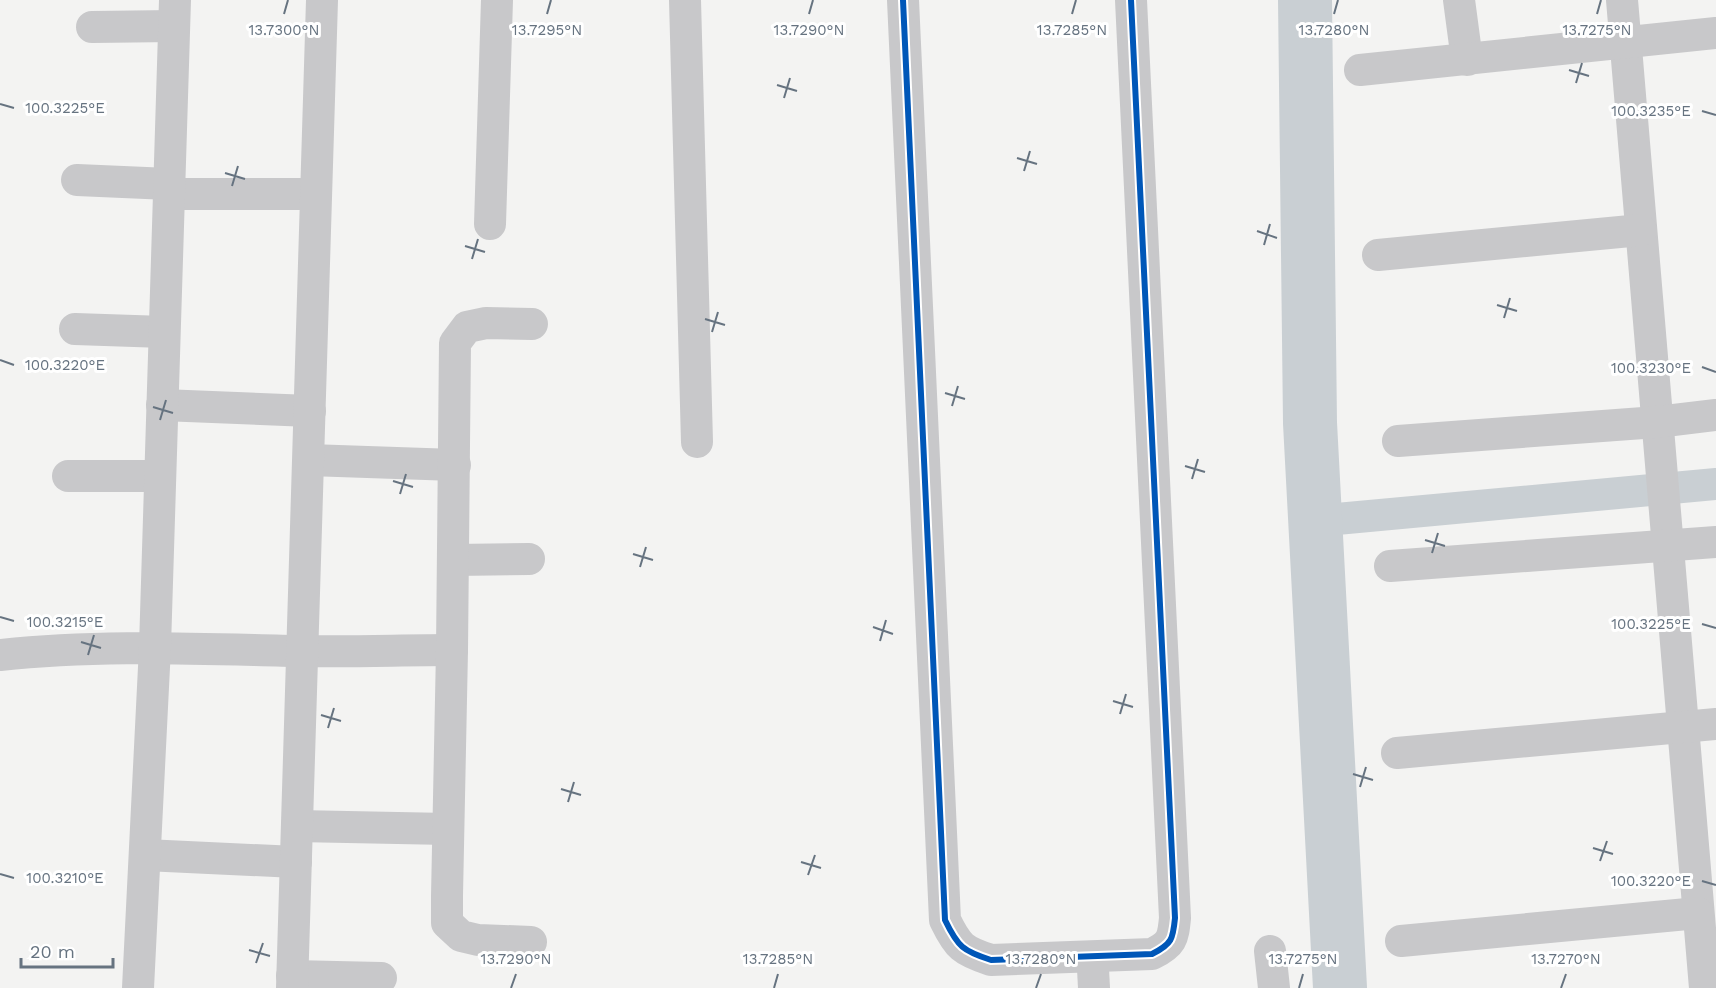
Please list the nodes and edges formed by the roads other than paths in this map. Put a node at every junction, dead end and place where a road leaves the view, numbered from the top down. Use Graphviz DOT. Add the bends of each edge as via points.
graph roads {
  1 [pos="322,0"];
  2 [pos="497,0"];
  3 [pos="685,0"];
  4 [pos="903,0"];
  5 [pos="1131,0"];
  6 [pos="1459,0"];
  7 [pos="1622,0"];
  8 [pos="174,13"];
  9 [pos="92,27"];
  10 [pos="1716,33"];
  11 [pos="1626,42"];
  12 [pos="1467,60"];
  13 [pos="1360,70"];
  14 [pos="77,180"];
  15 [pos="169,189"];
  16 [pos="316,194"];
  17 [pos="490,224"];
  18 [pos="1641,230"];
  19 [pos="1378,255"];
  20 [pos="532,324"];
  21 [pos="75,329"];
  22 [pos="164,332"];
  23 [pos="162,405"];
  24 [pos="310,411"];
  25 [pos="1716,415"];
  26 [pos="1657,422"];
  27 [pos="1398,441"];
  28 [pos="697,442"];
  29 [pos="309,460"];
  30 [pos="455,465"];
  31 [pos="68,476"];
  32 [pos="160,476"];
  33 [pos="1667,533"];
  34 [pos="1716,542"];
  35 [pos="529,559"];
  36 [pos="454,560"];
  37 [pos="1390,566"];
  38 [pos="155,647"];
  39 [pos="452,650"];
  40 [pos="303,651"];
  41 [pos="0,655"];
  42 [pos="1716,724"];
  43 [pos="1682,726"];
  44 [pos="1397,753"];
  45 [pos="297,826"];
  46 [pos="448,829"];
  47 [pos="145,855"];
  48 [pos="296,862"];
  49 [pos="1704,926"];
  50 [pos="1401,941"];
  51 [pos="531,942"];
  52 [pos="1270,951"];
  53 [pos="381,978"];
  54 [pos="292,982"];
  55 [pos="138,988"];
  56 [pos="1274,988"];
  57 [pos="1705,988"];
  1 -- 16 [label="street"];
  2 -- 17 [label="street"];
  3 -- 28 [label="street"];
  4 -- 5 [label="street" via="945,920 955,939 969,953 991,960 1152,954 1167,947 1173,936"];
  6 -- 12 [label="street"];
  7 -- 11 [label="street"];
  8 -- 9 [label="street"];
  8 -- 15 [label="street"];
  10 -- 11 [label="street"];
  11 -- 12 [label="street"];
  11 -- 18 [label="street"];
  12 -- 13 [label="street"];
  14 -- 15 [label="street"];
  15 -- 16 [label="street"];
  15 -- 22 [label="street"];
  16 -- 24 [label="street"];
  18 -- 19 [label="street"];
  18 -- 26 [label="street"];
  20 -- 30 [label="street" via="486,323 467,327 455,343"];
  21 -- 22 [label="street"];
  22 -- 23 [label="street"];
  23 -- 24 [label="street"];
  23 -- 32 [label="street"];
  24 -- 29 [label="street"];
  25 -- 26 [label="street"];
  26 -- 27 [label="street"];
  26 -- 33 [label="street"];
  29 -- 30 [label="street"];
  29 -- 40 [label="street"];
  30 -- 36 [label="street"];
  31 -- 32 [label="street"];
  32 -- 38 [label="street"];
  33 -- 34 [label="street"];
  33 -- 37 [label="street"];
  33 -- 43 [label="street"];
  35 -- 36 [label="street"];
  36 -- 39 [label="street"];
  38 -- 40 [label="street"];
  38 -- 41 [label="street"];
  38 -- 47 [label="street"];
  39 -- 40 [label="street"];
  39 -- 46 [label="street"];
  40 -- 45 [label="street"];
  42 -- 43 [label="street"];
  43 -- 44 [label="street"];
  43 -- 49 [label="street"];
  45 -- 46 [label="street"];
  45 -- 48 [label="street"];
  46 -- 51 [label="street" via="447,923 461,936 478,940"];
  47 -- 48 [label="street"];
  47 -- 55 [label="street"];
  48 -- 54 [label="street"];
  49 -- 50 [label="street"];
  49 -- 57 [label="street"];
  52 -- 56 [label="street"];
  53 -- 54 [label="street"];
}
